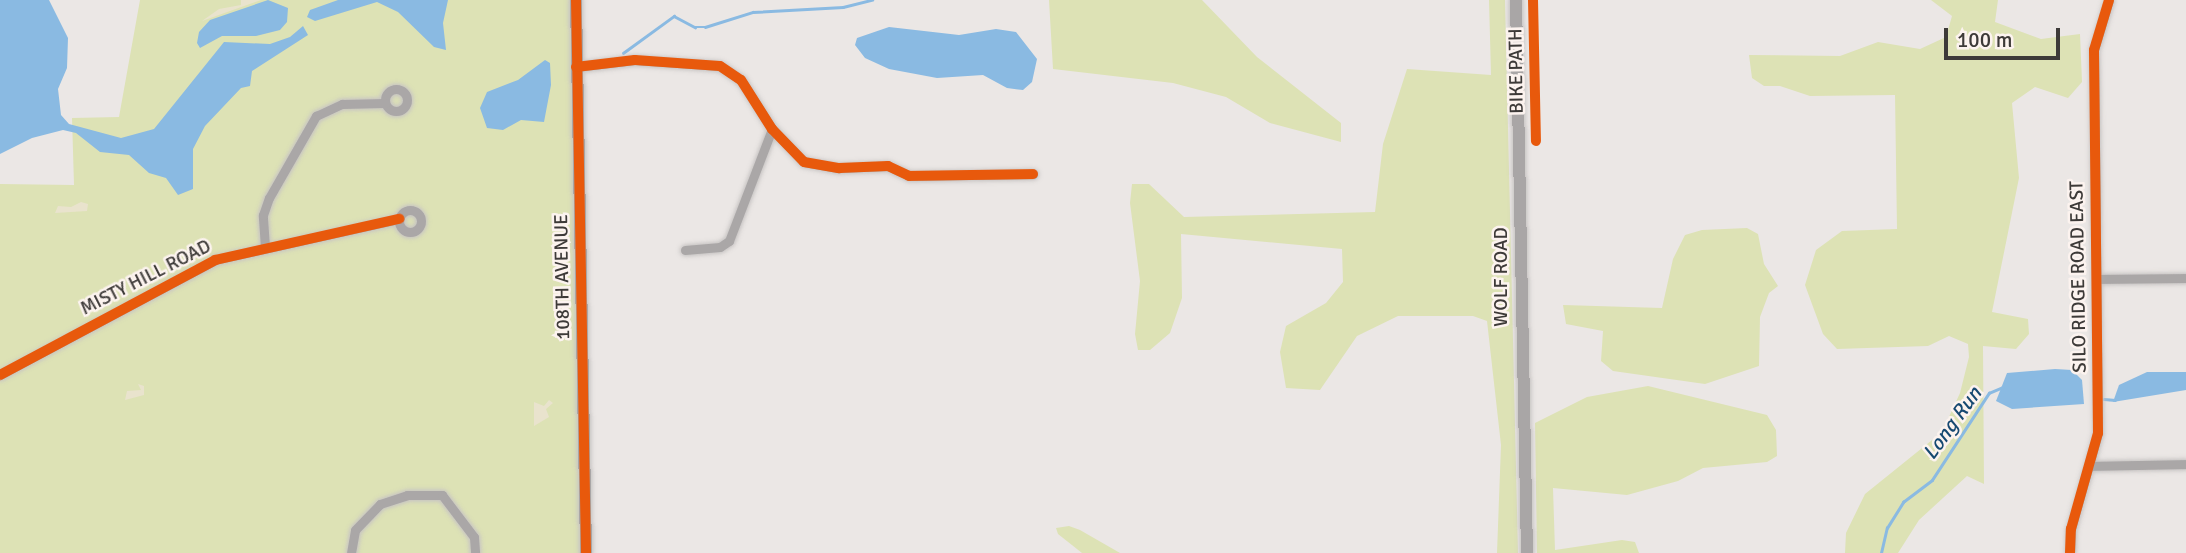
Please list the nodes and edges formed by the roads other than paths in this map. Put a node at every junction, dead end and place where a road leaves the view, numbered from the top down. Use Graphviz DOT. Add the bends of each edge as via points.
graph roads {
  1 [pos="576,0"];
  2 [pos="1516,0"];
  3 [pos="2109,0"];
  4 [pos="576,67"];
  5 [pos="385,103"];
  6 [pos="772,129"];
  7 [pos="1033,174"];
  8 [pos="399,219"];
  9 [pos="265,247"];
  10 [pos="685,250"];
  11 [pos="2186,278"];
  12 [pos="2096,279"];
  13 [pos="0,375"];
  14 [pos="2186,464"];
  15 [pos="2090,466"];
  16 [pos="352,553"];
  17 [pos="475,553"];
  18 [pos="586,553"];
  19 [pos="1527,553"];
  20 [pos="2070,553"];
  1 -- 4 [label="street, 108TH AVENUE"];
  2 -- 19 [label="street, WOLF ROAD"];
  3 -- 12 [label="street, SILO RIDGE ROAD EAST" via="2094,50"];
  4 -- 6 [label="street" via="635,60 720,66 741,80"];
  4 -- 18 [label="street, 108TH AVENUE"];
  5 -- 9 [label="street" via="342,104 316,116 269,198 263,215"];
  6 -- 7 [label="street" via="804,162 839,168 888,166 909,176"];
  6 -- 10 [label="street" via="729,241 720,247"];
  8 -- 9 [label="street, MISTY HILL ROAD"];
  9 -- 13 [label="street, MISTY HILL ROAD" via="215,260"];
  11 -- 12 [label="street"];
  12 -- 15 [label="street, SILO RIDGE ROAD EAST" via="2098,433"];
  14 -- 15 [label="street"];
  15 -- 20 [label="street, SILO RIDGE ROAD EAST" via="2073,518"];
  16 -- 17 [label="street" via="355,530 380,504 407,495 442,495 474,537"];
}
